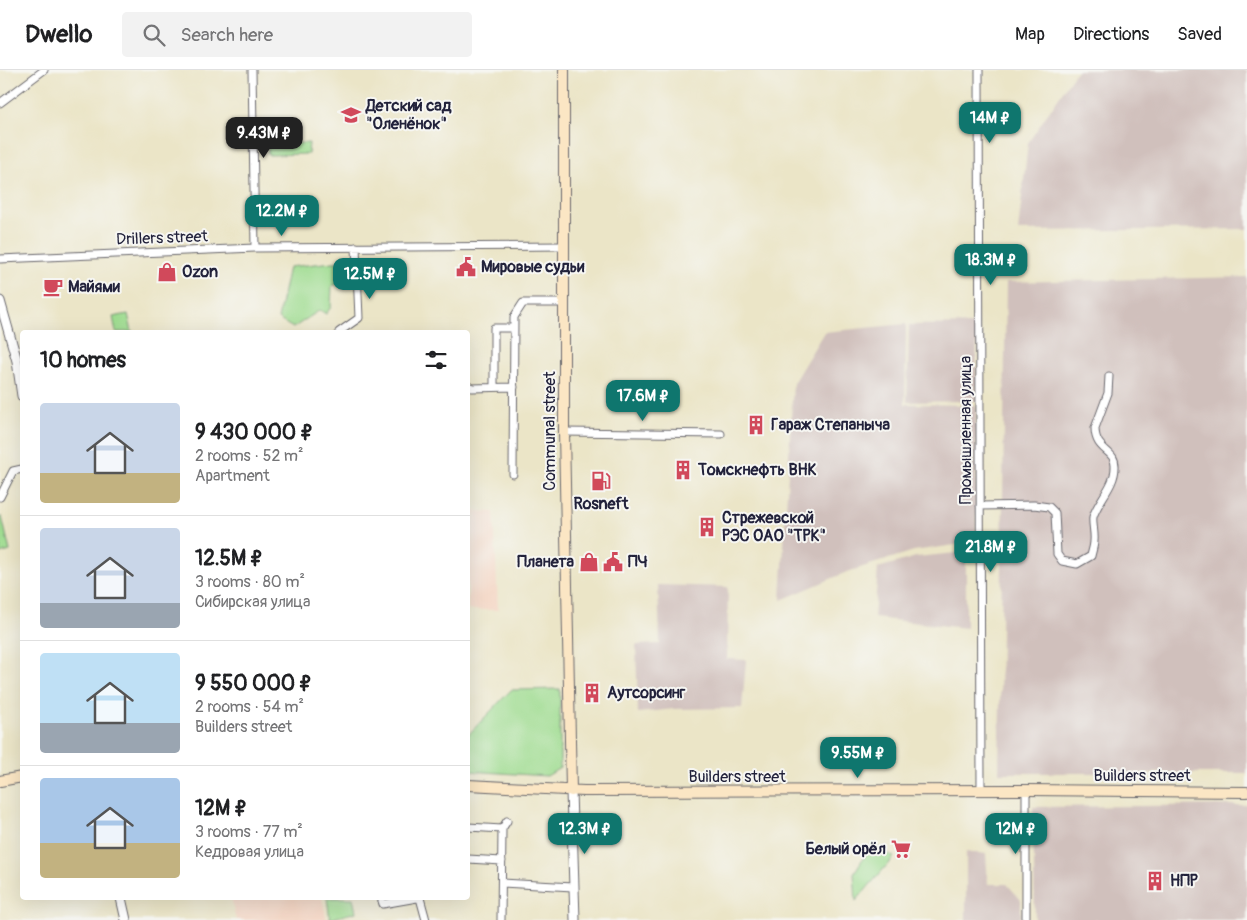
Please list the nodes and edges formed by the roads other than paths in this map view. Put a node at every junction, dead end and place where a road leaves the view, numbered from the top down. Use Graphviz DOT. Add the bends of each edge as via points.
graph roads {
  1 [pos="44,70"];
  2 [pos="252,70"];
  3 [pos="564,70"];
  4 [pos="979,70"];
  5 [pos="0,103"];
  6 [pos="564,246"];
  7 [pos="356,247"];
  8 [pos="255,248"];
  9 [pos="0,259"];
  10 [pos="0,301"];
  11 [pos="564,303"];
  12 [pos="513,328"];
  13 [pos="342,330"];
  14 [pos="1109,376"];
  15 [pos="20,382"];
  16 [pos="470,387"];
  17 [pos="494,387"];
  18 [pos="514,387"];
  19 [pos="564,432"];
  20 [pos="722,434"];
  21 [pos="20,469"];
  22 [pos="513,474"];
  23 [pos="0,497"];
  24 [pos="980,506"];
  25 [pos="20,777"];
  26 [pos="0,781"];
  27 [pos="470,785"];
  28 [pos="1026,790"];
  29 [pos="571,791"];
  30 [pos="981,791"];
  31 [pos="1247,792"];
  32 [pos="507,821"];
  33 [pos="470,826"];
  34 [pos="502,829"];
  35 [pos="470,859"];
  36 [pos="502,861"];
  37 [pos="502,883"];
  38 [pos="573,888"];
  39 [pos="121,900"];
  40 [pos="381,900"];
  41 [pos="407,900"];
  42 [pos="420,900"];
  43 [pos="126,920"];
  44 [pos="426,920"];
  45 [pos="502,920"];
  46 [pos="575,920"];
  47 [pos="1026,920"];
  1 -- 5 [label="street"];
  2 -- 8 [label="street"];
  3 -- 6 [label="main road, Communal street"];
  4 -- 24 [label="street, Промышленная улица"];
  6 -- 7 [label="street, Drillers street"];
  6 -- 11 [label="main road, Communal street"];
  7 -- 8 [label="street, Drillers street"];
  7 -- 13 [label="street" via="359,318"];
  8 -- 9 [label="street, Drillers street"];
  10 -- 15 [label="street"];
  11 -- 12 [label="street" via="523,303 514,317"];
  11 -- 19 [label="main road, Communal street"];
  12 -- 17 [label="street" via="494,328"];
  12 -- 18 [label="street"];
  14 -- 24 [label="street" via="1108,393 1095,434 1097,442 1113,457 1116,467 1112,482 1093,518 1091,556 1076,564 1062,561 1057,554 1055,513 1049,507"];
  16 -- 17 [label="street"];
  17 -- 18 [label="street"];
  18 -- 22 [label="street"];
  19 -- 20 [label="street"];
  19 -- 29 [label="main road, Communal street"];
  21 -- 23 [label="street" via="13,471"];
  24 -- 30 [label="street, Промышленная улица"];
  25 -- 26 [label="main road"];
  27 -- 29 [label="main road, Builders street"];
  28 -- 30 [label="main road, Builders street"];
  28 -- 31 [label="main road, Builders street"];
  28 -- 47 [label="street"];
  29 -- 30 [label="main road, Builders street"];
  29 -- 38 [label="street"];
  32 -- 34 [label="street"];
  33 -- 34 [label="street"];
  34 -- 36 [label="street"];
  35 -- 36 [label="street"];
  36 -- 37 [label="street"];
  37 -- 38 [label="street"];
  37 -- 45 [label="street"];
  38 -- 46 [label="street"];
  39 -- 43 [label="street"];
  40 -- 41 [label="street" via="382,904"];
  42 -- 44 [label="street"];
}
